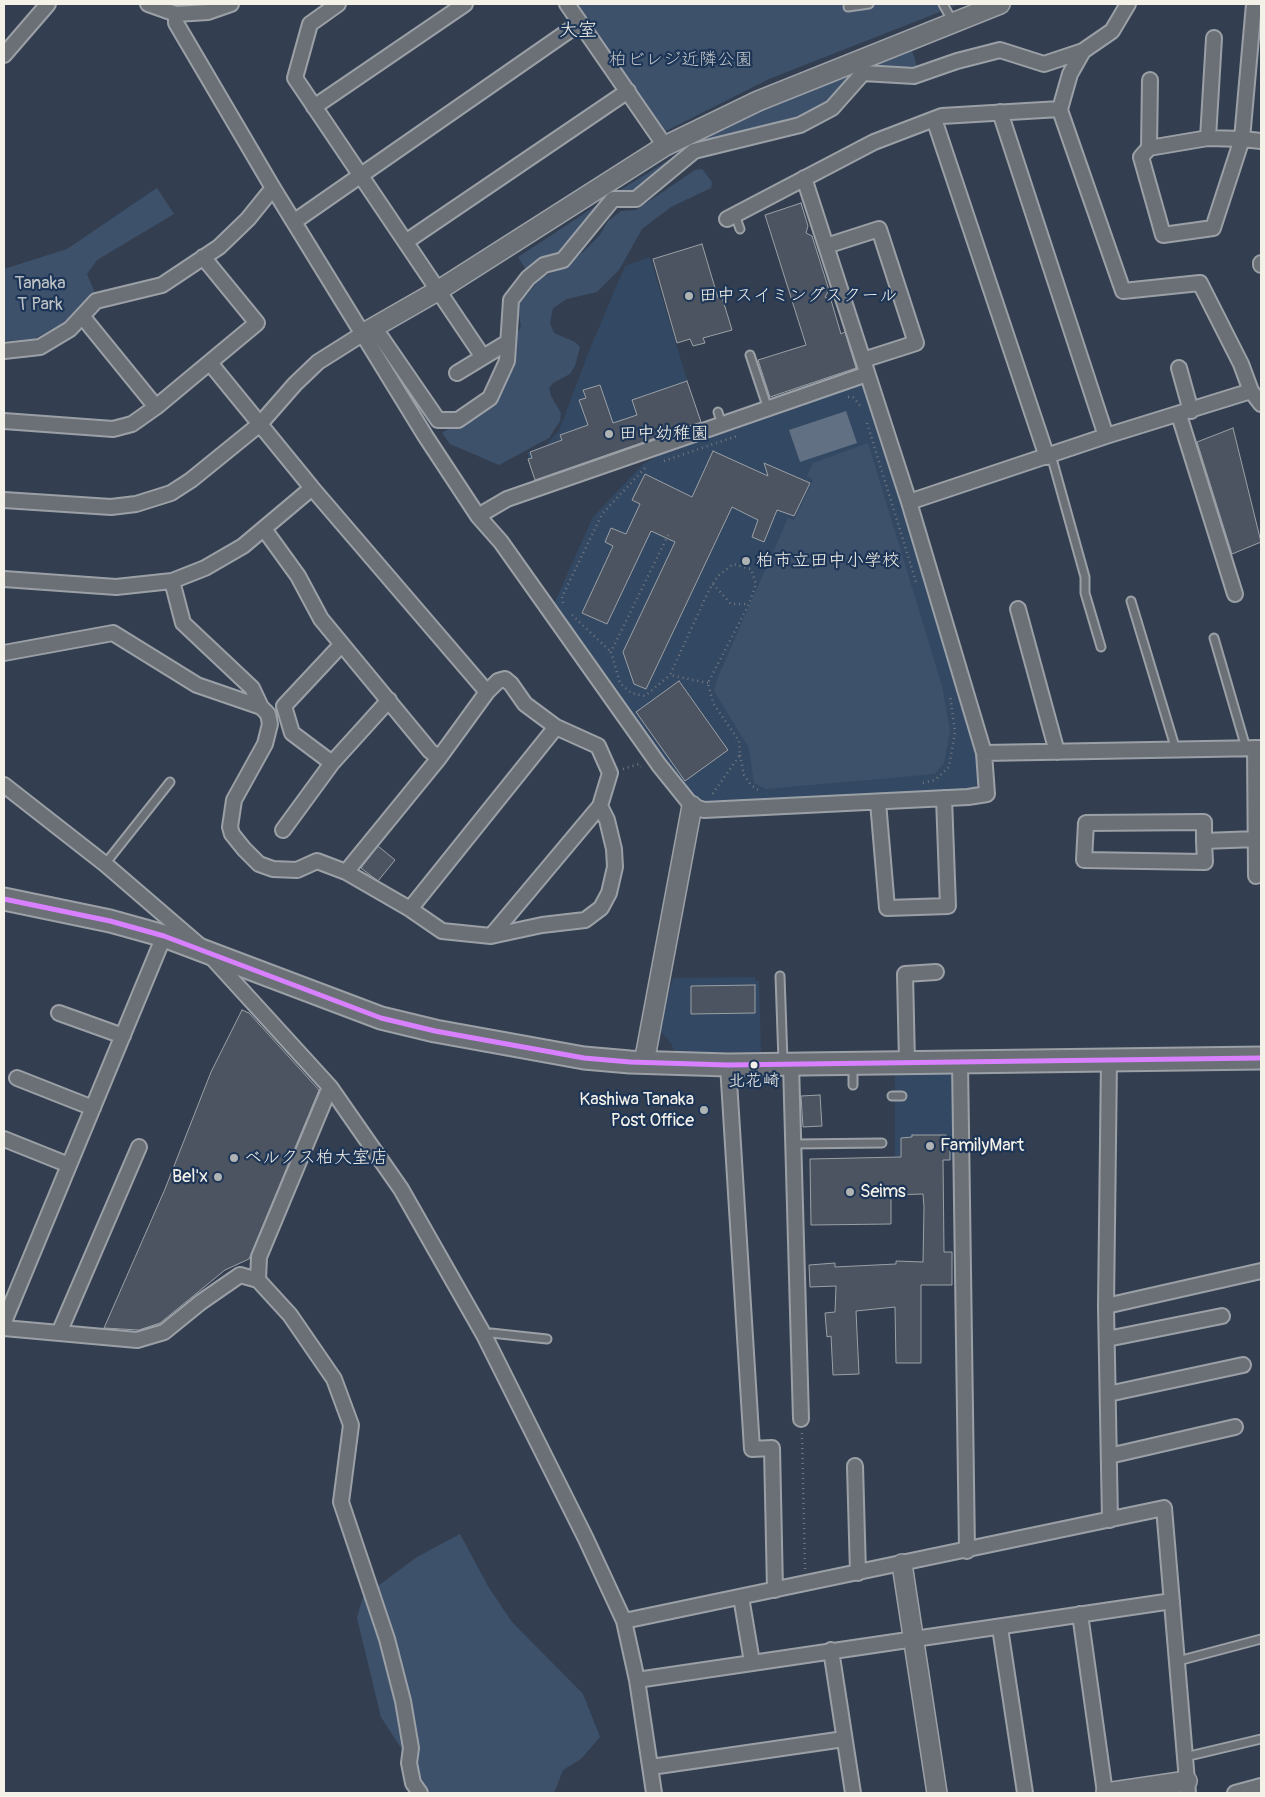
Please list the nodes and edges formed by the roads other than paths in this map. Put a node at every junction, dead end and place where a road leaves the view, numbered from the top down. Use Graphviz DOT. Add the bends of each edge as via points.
graph roads {
  1 [pos="48,4"];
  2 [pos="148,4"];
  3 [pos="231,4"];
  4 [pos="338,4"];
  5 [pos="465,4"];
  6 [pos="567,4"];
  7 [pos="869,4"];
  8 [pos="943,4"];
  9 [pos="997,4"];
  10 [pos="1128,4"];
  11 [pos="1254,4"];
  12 [pos="848,6"];
  13 [pos="176,14"];
  14 [pos="953,22"];
  15 [pos="580,23"];
  16 [pos="1214,38"];
  17 [pos="1083,51"];
  18 [pos="4,55"];
  19 [pos="860,67"];
  20 [pos="1150,80"];
  21 [pos="628,92"];
  22 [pos="314,107"];
  23 [pos="1060,109"];
  24 [pos="1000,112"];
  25 [pos="934,119"];
  26 [pos="1208,138"];
  27 [pos="1242,139"];
  28 [pos="1261,141"];
  29 [pos="690,144"];
  30 [pos="665,146"];
  31 [pos="1149,148"];
  32 [pos="362,175"];
  33 [pos="804,178"];
  34 [pos="273,188"];
  35 [pos="608,192"];
  36 [pos="731,217"];
  37 [pos="295,220"];
  38 [pos="740,229"];
  39 [pos="407,241"];
  40 [pos="826,246"];
  41 [pos="203,257"];
  42 [pos="439,290"];
  43 [pos="82,316"];
  44 [pos="369,330"];
  45 [pos="508,342"];
  46 [pos="4,352"];
  47 [pos="750,355"];
  48 [pos="483,357"];
  49 [pos="863,360"];
  50 [pos="210,363"];
  51 [pos="1179,368"];
  52 [pos="457,373"];
  53 [pos="867,374"];
  54 [pos="1251,391"];
  55 [pos="1261,404"];
  56 [pos="156,407"];
  57 [pos="768,409"];
  58 [pos="1185,413"];
  59 [pos="4,421"];
  60 [pos="260,424"];
  61 [pos="1106,436"];
  62 [pos="1049,456"];
  63 [pos="312,488"];
  64 [pos="4,500"];
  65 [pos="909,502"];
  66 [pos="478,516"];
  67 [pos="264,529"];
  68 [pos="4,579"];
  69 [pos="172,581"];
  70 [pos="1235,594"];
  71 [pos="1130,601"];
  72 [pos="1018,609"];
  73 [pos="1214,638"];
  74 [pos="342,644"];
  75 [pos="1100,647"];
  76 [pos="4,653"];
  77 [pos="487,692"];
  78 [pos="389,700"];
  79 [pos="261,707"];
  80 [pos="556,727"];
  81 [pos="1254,748"];
  82 [pos="1176,750"];
  83 [pos="1057,752"];
  84 [pos="984,754"];
  85 [pos="439,758"];
  86 [pos="332,763"];
  87 [pos="170,782"];
  88 [pos="4,785"];
  89 [pos="944,798"];
  90 [pos="878,802"];
  91 [pos="600,806"];
  92 [pos="698,808"];
  93 [pos="283,830"];
  94 [pos="1256,839"];
  95 [pos="1204,841"];
  96 [pos="105,864"];
  97 [pos="346,872"];
  98 [pos="1256,876"];
  99 [pos="4,899"];
  100 [pos="410,909"];
  101 [pos="164,936"];
  102 [pos="492,936"];
  103 [pos="206,951"];
  104 [pos="936,972"];
  105 [pos="780,976"];
  106 [pos="59,1013"];
  107 [pos="123,1036"];
  108 [pos="1261,1058"];
  109 [pos="1109,1060"];
  110 [pos="960,1062"];
  111 [pos="644,1063"];
  112 [pos="853,1063"];
  113 [pos="787,1064"];
  114 [pos="728,1065"];
  115 [pos="917,1065"];
  116 [pos="17,1078"];
  117 [pos="853,1085"];
  118 [pos="330,1087"];
  119 [pos="892,1096"];
  120 [pos="902,1096"];
  121 [pos="93,1108"];
  122 [pos="4,1139"];
  123 [pos="882,1143"];
  124 [pos="794,1144"];
  125 [pos="139,1147"];
  126 [pos="69,1165"];
  127 [pos="1261,1271"];
  128 [pos="258,1280"];
  129 [pos="1106,1306"];
  130 [pos="1222,1316"];
  131 [pos="4,1322"];
  132 [pos="4,1328"];
  133 [pos="59,1333"];
  134 [pos="484,1335"];
  135 [pos="547,1339"];
  136 [pos="1107,1339"];
  137 [pos="1242,1365"];
  138 [pos="1108,1394"];
  139 [pos="802,1419"];
  140 [pos="1235,1427"];
  141 [pos="1109,1456"];
  142 [pos="854,1466"];
  143 [pos="1110,1520"];
  144 [pos="967,1550"];
  145 [pos="902,1564"];
  146 [pos="858,1573"];
  147 [pos="776,1590"];
  148 [pos="742,1597"];
  149 [pos="1172,1601"];
  150 [pos="1080,1614"];
  151 [pos="624,1621"];
  152 [pos="1000,1628"];
  153 [pos="913,1637"];
  154 [pos="1261,1639"];
  155 [pos="831,1650"];
  156 [pos="1178,1661"];
  157 [pos="752,1662"];
  158 [pos="637,1680"];
  159 [pos="844,1738"];
  160 [pos="1261,1739"];
  161 [pos="1185,1757"];
  162 [pos="651,1767"];
  163 [pos="1261,1786"];
  164 [pos="1188,1787"];
  165 [pos="420,1793"];
  166 [pos="654,1793"];
  167 [pos="853,1793"];
  168 [pos="937,1793"];
  169 [pos="1025,1793"];
  170 [pos="1105,1793"];
  171 [pos="1234,1793"];
  1 -- 18 [label="street"];
  2 -- 13 [label="street"];
  3 -- 13 [label="street" via="208,12"];
  4 -- 22 [label="street" via="310,24 295,78"];
  5 -- 22 [label="street"];
  6 -- 15 [label="street"];
  7 -- 12 [label="lane"];
  8 -- 14 [label="lane"];
  9 -- 14 [label="street"];
  10 -- 17 [label="street" via="1112,31"];
  11 -- 27 [label="street"];
  13 -- 34 [label="street" via="176,23"];
  14 -- 19 [label="street"];
  15 -- 21 [label="street"];
  15 -- 32 [label="street"];
  16 -- 26 [label="street"];
  17 -- 19 [label="street" via="1044,64 1000,50 914,76"];
  17 -- 23 [label="street" via="1070,74"];
  19 -- 29 [label="street" via="758,101"];
  19 -- 29 [label="street" via="832,108 800,125"];
  20 -- 31 [label="street"];
  21 -- 30 [label="street"];
  21 -- 39 [label="street"];
  22 -- 32 [label="street"];
  23 -- 24 [label="street"];
  23 -- 54 [label="street" via="1123,291 1200,283"];
  24 -- 25 [label="street"];
  24 -- 61 [label="street"];
  25 -- 33 [label="street" via="874,142"];
  25 -- 62 [label="street"];
  26 -- 27 [label="street"];
  26 -- 31 [label="street"];
  27 -- 28 [label="street"];
  27 -- 31 [label="street" via="1213,228 1163,236 1141,157"];
  29 -- 30 [label="street"];
  29 -- 35 [label="street" via="636,199"];
  30 -- 35 [label="street"];
  32 -- 37 [label="street"];
  32 -- 39 [label="street"];
  33 -- 36 [label="street"];
  33 -- 40 [label="street"];
  34 -- 37 [label="street"];
  34 -- 41 [label="street" via="248,219 219,247"];
  35 -- 42 [label="street"];
  35 -- 45 [label="street" via="563,260 544,265 528,278 511,300"];
  36 -- 38 [label="lane"];
  37 -- 44 [label="street"];
  39 -- 42 [label="street"];
  40 -- 49 [label="street"];
  40 -- 49 [label="street" via="879,229 882,238 916,343"];
  41 -- 43 [label="street" via="162,285 96,301"];
  41 -- 50 [label="street" via="257,323"];
  42 -- 44 [label="street"];
  42 -- 48 [label="street"];
  43 -- 46 [label="street" via="70,329 40,347"];
  43 -- 56 [label="street"];
  44 -- 45 [label="street" via="438,420 458,420 490,398 507,361"];
  44 -- 60 [label="street" via="318,362"];
  44 -- 66 [label="street" via="426,436"];
  45 -- 48 [label="street"];
  47 -- 57 [label="lane"];
  48 -- 52 [label="street"];
  49 -- 53 [label="street"];
  50 -- 56 [label="street"];
  50 -- 60 [label="street"];
  51 -- 58 [label="street"];
  53 -- 57 [label="street"];
  53 -- 65 [label="street"];
  54 -- 55 [label="street"];
  54 -- 58 [label="street"];
  56 -- 59 [label="street" via="132,424 113,429"];
  57 -- 66 [label="street" via="720,418 507,499"];
  58 -- 61 [label="street"];
  58 -- 70 [label="street"];
  60 -- 63 [label="street"];
  60 -- 64 [label="street" via="192,480 152,500 111,507"];
  61 -- 62 [label="street"];
  62 -- 65 [label="street"];
  62 -- 75 [label="lane" via="1085,577"];
  63 -- 67 [label="street"];
  63 -- 77 [label="street"];
  65 -- 84 [label="street"];
  66 -- 92 [label="street" via="501,542 659,765"];
  67 -- 69 [label="street" via="224,558"];
  67 -- 74 [label="street" via="298,576 321,619"];
  68 -- 69 [label="street" via="116,587"];
  69 -- 79 [label="street" via="183,623 252,688"];
  71 -- 82 [label="lane"];
  72 -- 83 [label="street"];
  73 -- 81 [label="lane"];
  74 -- 78 [label="street"];
  74 -- 86 [label="street" via="284,706 292,734"];
  76 -- 79 [label="street" via="113,633 197,685"];
  77 -- 80 [label="street" via="505,679 525,704"];
  77 -- 85 [label="street"];
  78 -- 85 [label="street"];
  78 -- 86 [label="street"];
  79 -- 97 [label="street" via="268,714 270,724 265,744 234,800 232,834 259,864 298,870 317,861"];
  80 -- 91 [label="street" via="598,746 610,773"];
  80 -- 100 [label="street"];
  81 -- 82 [label="street"];
  81 -- 94 [label="street"];
  82 -- 83 [label="street"];
  83 -- 84 [label="street"];
  84 -- 89 [label="street" via="987,794"];
  85 -- 97 [label="street"];
  86 -- 93 [label="street"];
  87 -- 96 [label="lane"];
  88 -- 96 [label="street"];
  89 -- 90 [label="street"];
  89 -- 90 [label="street" via="948,906 887,908"];
  90 -- 92 [label="street"];
  91 -- 102 [label="street"];
  91 -- 102 [label="street" via="607,820 615,867 609,893 601,908 585,920"];
  92 -- 111 [label="street"];
  94 -- 95 [label="street"];
  94 -- 98 [label="street"];
  95 -- 95 [label="street" via="1205,862 1084,860 1086,823 1204,822"];
  96 -- 103 [label="street"];
  97 -- 100 [label="street"];
  99 -- 101 [label="main road"];
  100 -- 102 [label="street" via="442,931"];
  101 -- 103 [label="main road"];
  101 -- 107 [label="street"];
  103 -- 111 [label="main road" via="380,1018 584,1058"];
  103 -- 118 [label="street"];
  104 -- 115 [label="street" via="905,974"];
  105 -- 113 [label="lane"];
  106 -- 107 [label="street"];
  107 -- 121 [label="street"];
  108 -- 109 [label="main road"];
  109 -- 110 [label="main road"];
  109 -- 129 [label="street"];
  110 -- 115 [label="main road"];
  110 -- 144 [label="street"];
  111 -- 114 [label="main road"];
  112 -- 113 [label="main road"];
  112 -- 115 [label="main road"];
  112 -- 117 [label="lane"];
  113 -- 114 [label="main road"];
  113 -- 124 [label="street"];
  114 -- 147 [label="street" via="752,1449 772,1448"];
  116 -- 121 [label="street"];
  118 -- 128 [label="street" via="259,1257"];
  118 -- 134 [label="street" via="401,1189"];
  119 -- 120 [label="lane"];
  121 -- 126 [label="street"];
  122 -- 126 [label="street"];
  123 -- 124 [label="lane"];
  124 -- 139 [label="street"];
  125 -- 133 [label="street"];
  126 -- 131 [label="street"];
  127 -- 129 [label="street"];
  128 -- 133 [label="street" via="240,1275 164,1332 138,1340"];
  128 -- 165 [label="street" via="290,1315 334,1378 351,1426 341,1502 387,1639 403,1701 413,1783"];
  129 -- 136 [label="street"];
  130 -- 136 [label="street"];
  132 -- 133 [label="street"];
  134 -- 135 [label="lane"];
  134 -- 151 [label="street"];
  136 -- 138 [label="street"];
  137 -- 138 [label="street"];
  138 -- 141 [label="street"];
  140 -- 141 [label="street"];
  141 -- 143 [label="street"];
  142 -- 146 [label="street"];
  143 -- 144 [label="street"];
  143 -- 149 [label="street" via="1164,1508"];
  144 -- 145 [label="street"];
  145 -- 146 [label="street"];
  145 -- 153 [label="street"];
  146 -- 147 [label="street"];
  147 -- 148 [label="street"];
  148 -- 151 [label="street"];
  148 -- 157 [label="street"];
  149 -- 150 [label="street"];
  149 -- 156 [label="street"];
  150 -- 152 [label="street"];
  150 -- 170 [label="street"];
  151 -- 158 [label="street"];
  152 -- 153 [label="street"];
  152 -- 169 [label="street"];
  153 -- 155 [label="street"];
  153 -- 168 [label="street"];
  154 -- 156 [label="lane"];
  155 -- 157 [label="street"];
  155 -- 159 [label="street"];
  156 -- 161 [label="street"];
  157 -- 158 [label="street"];
  158 -- 162 [label="street"];
  159 -- 162 [label="street"];
  159 -- 167 [label="street"];
  160 -- 161 [label="lane"];
  161 -- 164 [label="street"];
  162 -- 166 [label="street"];
  163 -- 171 [label="street"];
  164 -- 170 [label="street"];
}
